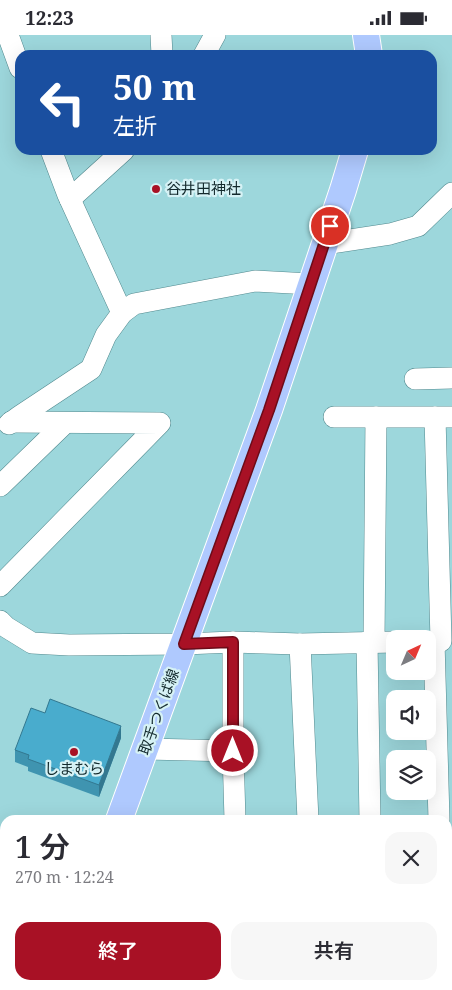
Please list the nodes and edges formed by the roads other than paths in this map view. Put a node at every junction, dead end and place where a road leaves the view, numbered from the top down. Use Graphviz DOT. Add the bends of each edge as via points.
graph roads {
  1 [pos="7,35"];
  2 [pos="162,35"];
  3 [pos="215,35"];
  4 [pos="366,35"];
  5 [pos="0,37"];
  6 [pos="162,50"];
  7 [pos="207,50"];
  8 [pos="368,50"];
  9 [pos="15,55"];
  10 [pos="53,155"];
  11 [pos="118,155"];
  12 [pos="354,155"];
  13 [pos="452,193"];
  14 [pos="70,199"];
  15 [pos="324,244"];
  16 [pos="310,284"];
  17 [pos="122,313"];
  18 [pos="452,377"];
  19 [pos="415,379"];
  20 [pos="334,417"];
  21 [pos="376,417"];
  22 [pos="444,417"];
  23 [pos="65,423"];
  24 [pos="6,427"];
  25 [pos="0,486"];
  26 [pos="0,586"];
  27 [pos="0,621"];
  28 [pos="439,641"];
  29 [pos="233,642"];
  30 [pos="379,642"];
  31 [pos="184,644"];
  32 [pos="300,644"];
  33 [pos="146,749"];
  34 [pos="233,751"];
  35 [pos="121,815"];
  36 [pos="236,815"];
  37 [pos="308,815"];
  38 [pos="370,815"];
  39 [pos="439,815"];
  1 -- 5 [label="street"];
  1 -- 9 [label="street"];
  2 -- 6 [label="street"];
  3 -- 7 [label="street"];
  4 -- 8 [label="main road"];
  10 -- 14 [label="street"];
  11 -- 14 [label="street"];
  12 -- 15 [label="main road, 取手つくば線"];
  13 -- 15 [label="street" via="418,226 390,234"];
  14 -- 17 [label="street"];
  15 -- 16 [label="main road, 取手つくば線"];
  16 -- 17 [label="street" via="255,281 134,304"];
  16 -- 31 [label="main road, 取手つくば線" via="269,410"];
  17 -- 24 [label="street" via="106,335 91,369"];
  18 -- 19 [label="street"];
  20 -- 21 [label="street"];
  21 -- 22 [label="street"];
  21 -- 30 [label="street"];
  22 -- 28 [label="street"];
  23 -- 24 [label="street"];
  23 -- 25 [label="street"];
  23 -- 26 [label="street" via="160,423"];
  27 -- 31 [label="street" via="32,643"];
  28 -- 39 [label="street"];
  29 -- 31 [label="street"];
  29 -- 32 [label="street"];
  29 -- 34 [label="street"];
  30 -- 32 [label="street"];
  30 -- 38 [label="street"];
  31 -- 33 [label="main road, 取手つくば線"];
  32 -- 37 [label="street"];
  33 -- 34 [label="street"];
  33 -- 35 [label="main road, 取手つくば線"];
  34 -- 36 [label="street"];
}
